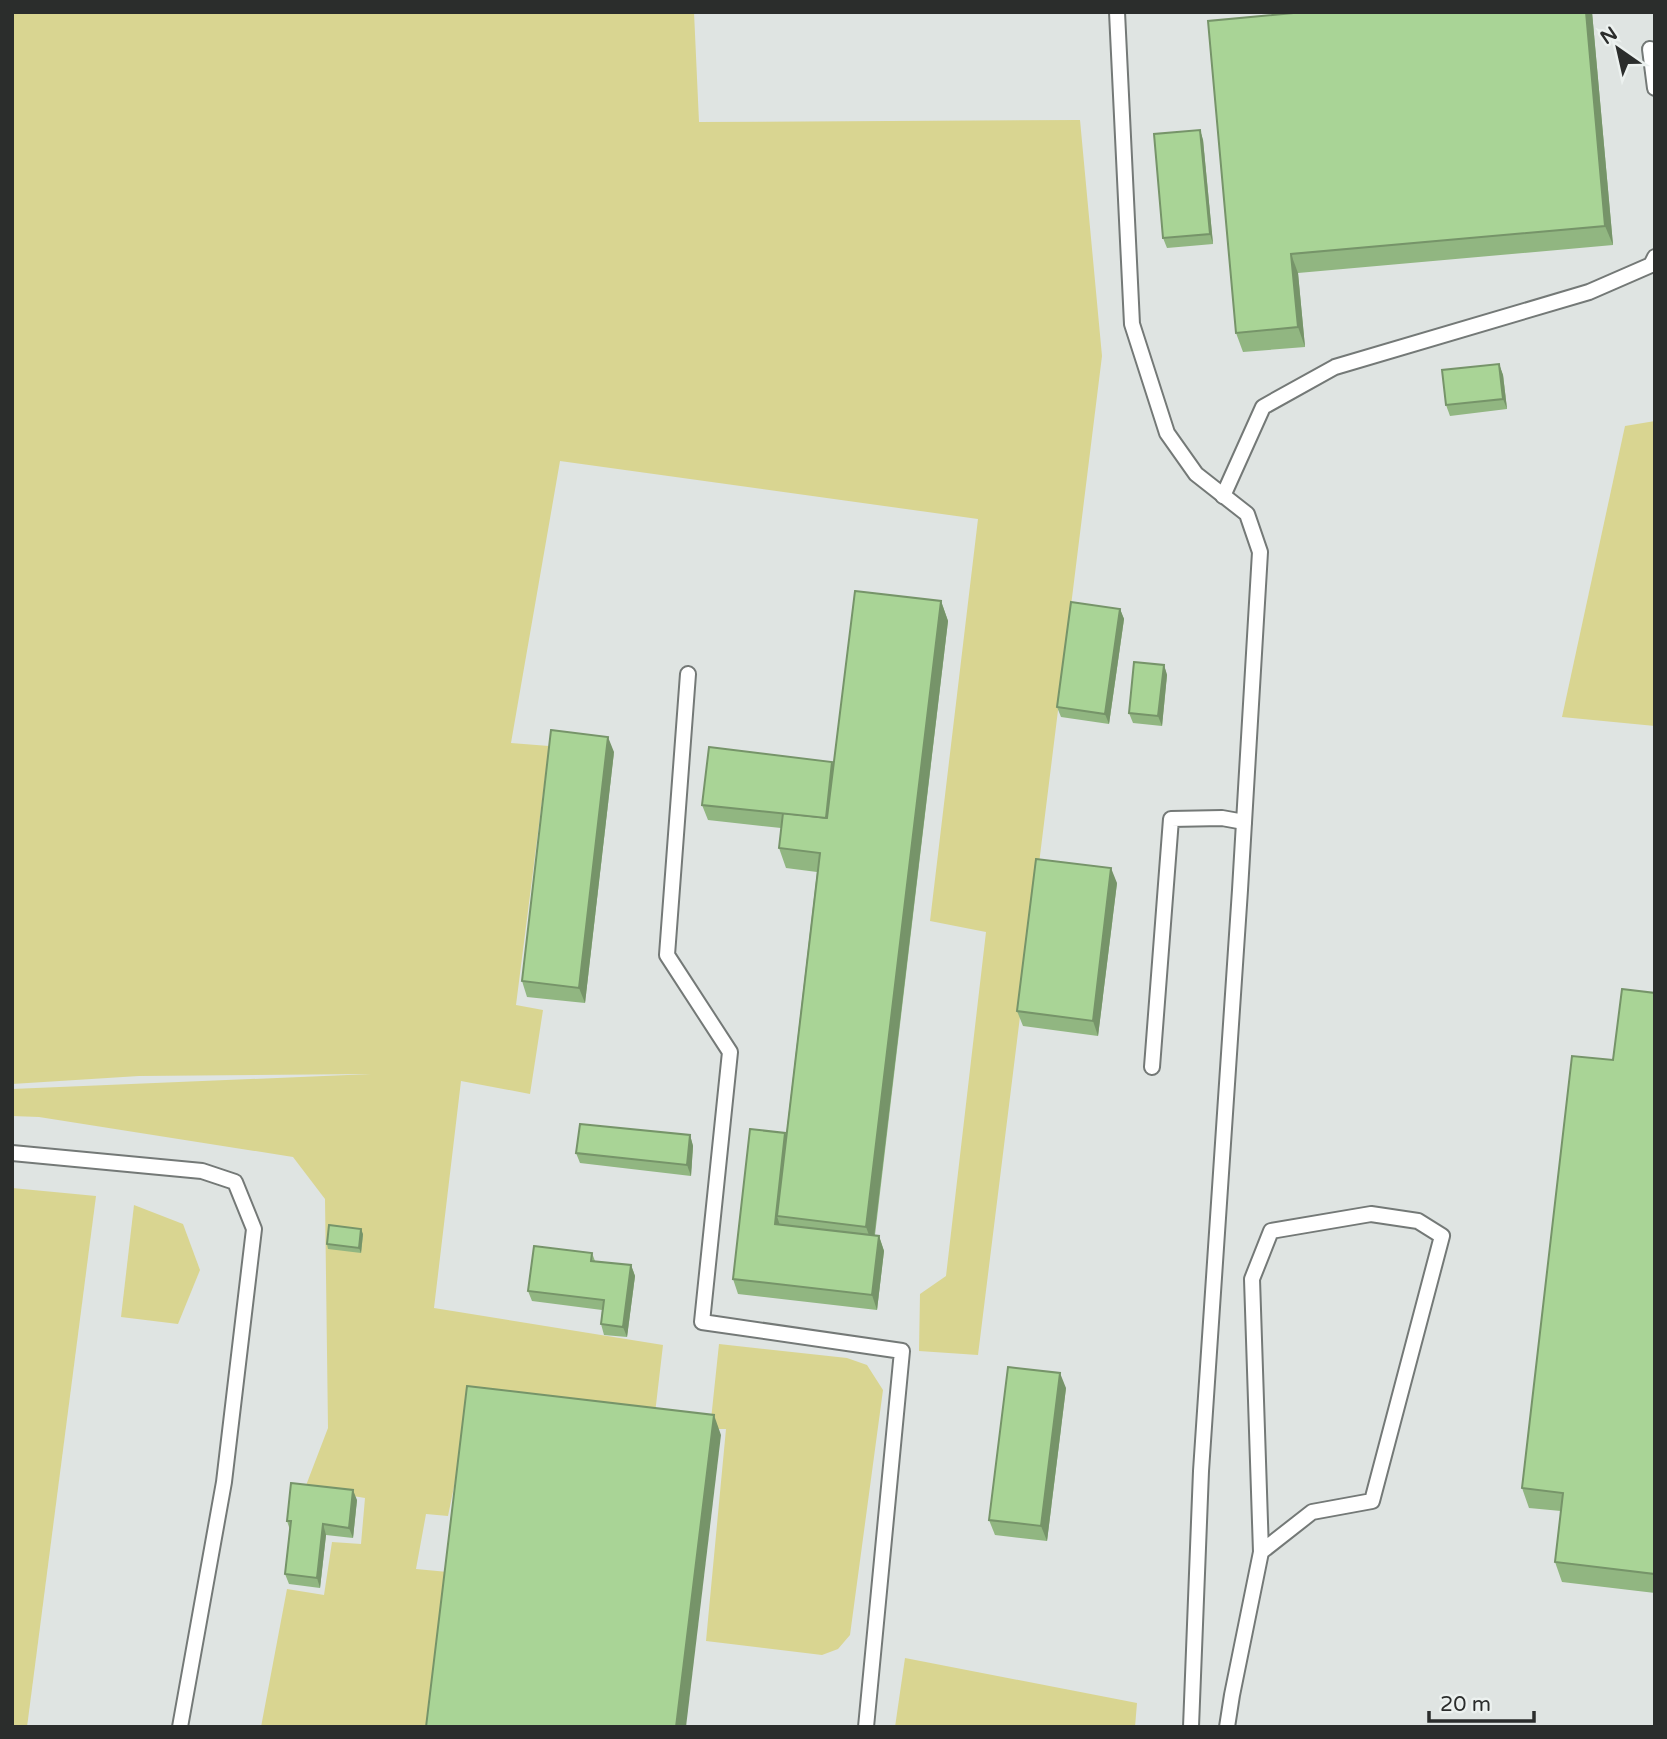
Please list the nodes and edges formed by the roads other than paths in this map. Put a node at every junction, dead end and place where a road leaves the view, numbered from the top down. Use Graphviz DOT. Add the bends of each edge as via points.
graph roads {
  1 [pos="1117,12"];
  2 [pos="1650,49"];
  3 [pos="1655,88"];
  4 [pos="1655,257"];
  5 [pos="1223,496"];
  6 [pos="688,674"];
  7 [pos="1244,822"];
  8 [pos="1152,1067"];
  9 [pos="12,1153"];
  10 [pos="1261,1552"];
  11 [pos="180,1727"];
  12 [pos="866,1727"];
  13 [pos="1191,1727"];
  14 [pos="1227,1727"];
  1 -- 5 [label="lane" via="1132,324 1167,433 1196,474"];
  2 -- 3 [label="lane"];
  4 -- 5 [label="lane" via="1651,265 1589,292 1335,367 1263,407"];
  5 -- 7 [label="lane" via="1247,514 1260,552"];
  6 -- 12 [label="lane" via="667,955 730,1052 702,1322 902,1351"];
  7 -- 8 [label="lane" via="1171,819"];
  7 -- 13 [label="lane" via="1201,1471"];
  9 -- 11 [label="lane" via="201,1171 235,1182 254,1229 224,1482"];
  10 -- 10 [label="lane" via="1312,1512 1372,1501 1442,1236 1418,1221 1371,1214 1271,1231 1252,1279"];
  10 -- 14 [label="lane"];
}
